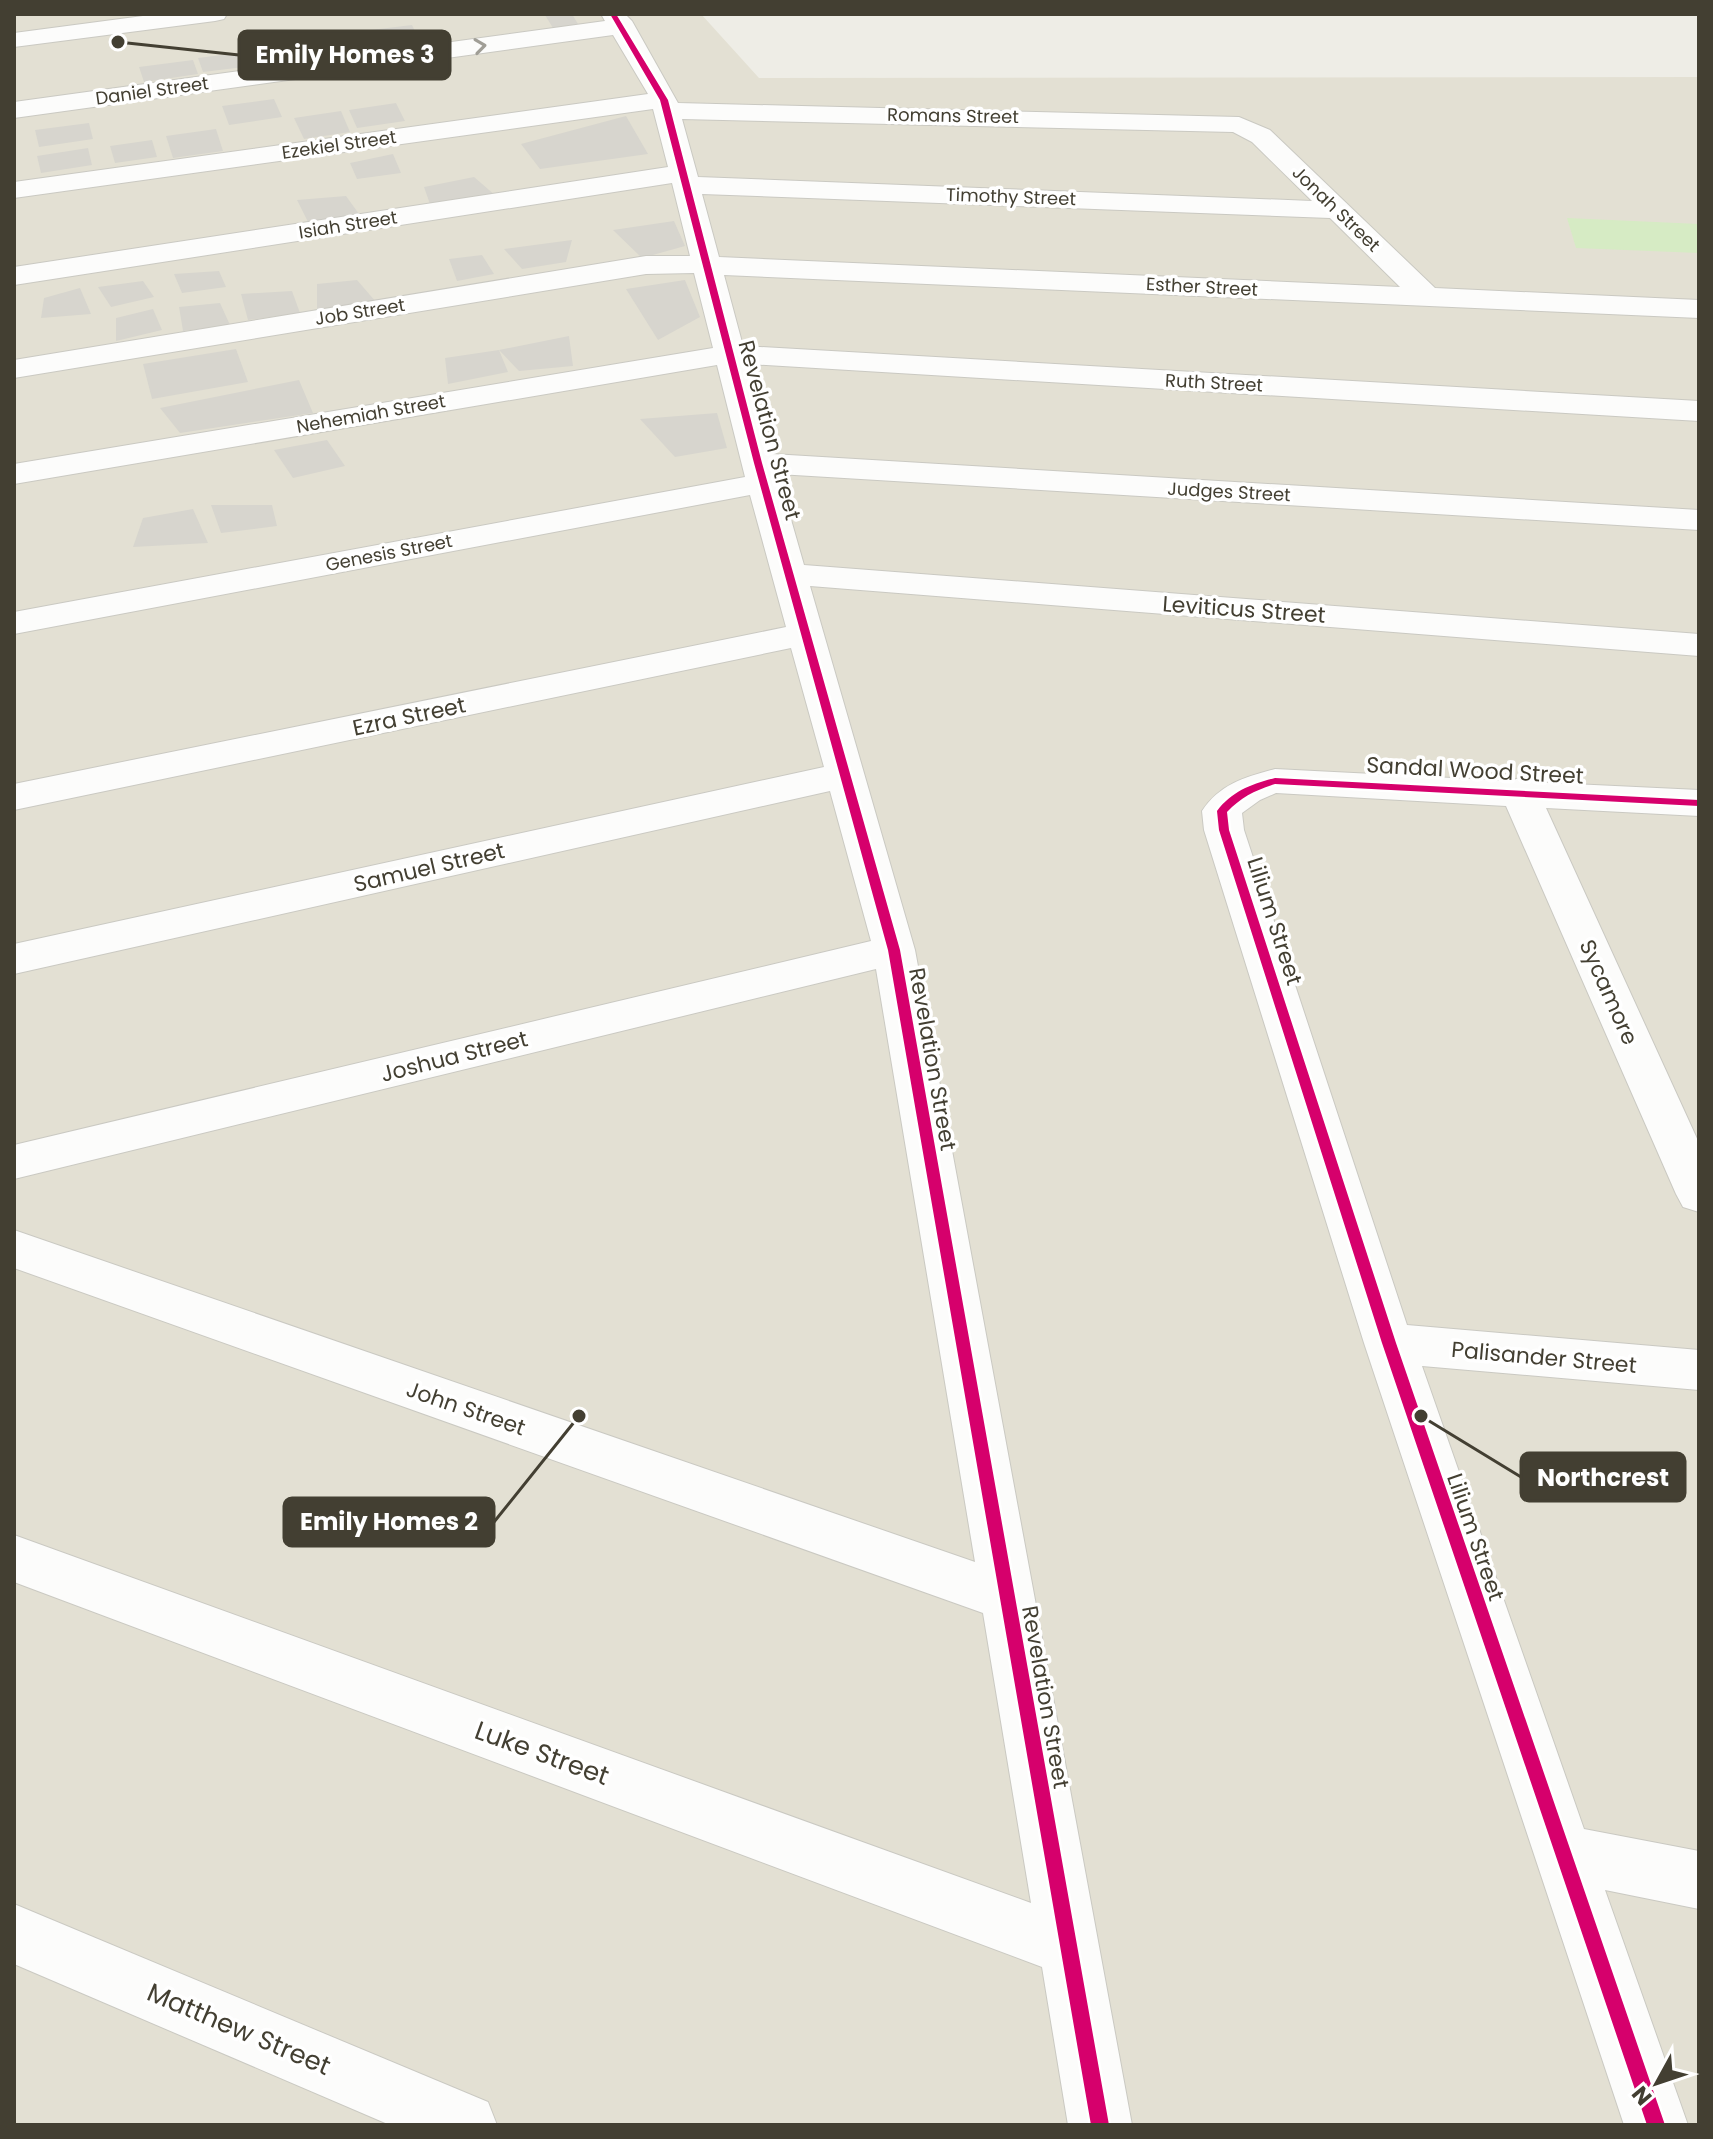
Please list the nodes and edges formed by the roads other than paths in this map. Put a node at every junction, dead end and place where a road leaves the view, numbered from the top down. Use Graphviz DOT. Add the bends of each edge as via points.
graph roads {
  1 [pos="215,14"];
  2 [pos="618,20"];
  3 [pos="14,40"];
  4 [pos="666,105"];
  5 [pos="14,110"];
  6 [pos="1239,125"];
  7 [pos="684,179"];
  8 [pos="14,190"];
  9 [pos="1337,210"];
  10 [pos="706,265"];
  11 [pos="14,276"];
  12 [pos="1428,298"];
  13 [pos="1699,309"];
  14 [pos="729,354"];
  15 [pos="14,369"];
  16 [pos="1699,411"];
  17 [pos="761,473"];
  18 [pos="14,474"];
  19 [pos="1699,520"];
  20 [pos="788,574"];
  21 [pos="14,623"];
  22 [pos="805,634"];
  23 [pos="1699,645"];
  24 [pos="845,775"];
  25 [pos="1250,788"];
  26 [pos="1519,791"];
  27 [pos="14,797"];
  28 [pos="1699,803"];
  29 [pos="894,950"];
  30 [pos="14,959"];
  31 [pos="14,1162"];
  32 [pos="1699,1194"];
  33 [pos="14,1249"];
  34 [pos="1389,1343"];
  35 [pos="1699,1370"];
  36 [pos="14,1558"];
  37 [pos="1008,1598"];
  38 [pos="1563,1853"];
  39 [pos="1699,1880"];
  40 [pos="14,1934"];
  41 [pos="1069,1947"];
  42 [pos="465,2125"];
  43 [pos="1100,2125"];
  44 [pos="1656,2125"];
  1 -- 3 [label="street"];
  2 -- 4 [label="street, Revelation Street"];
  5 -- 2 [label="street, Daniel Street, one-way"];
  4 -- 6 [label="street, Romans Street"];
  4 -- 7 [label="street, Revelation Street"];
  4 -- 8 [label="street, Ezekiel Street"];
  6 -- 9 [label="street, Jonah Street" via="1261,136"];
  7 -- 9 [label="street, Timothy Street"];
  7 -- 10 [label="street, Revelation Street"];
  7 -- 11 [label="street, Isiah Street"];
  9 -- 12 [label="street, Jonah Street"];
  10 -- 12 [label="street, Esther Street"];
  10 -- 14 [label="street, Revelation Street"];
  10 -- 15 [label="street, Job Street" via="646,265"];
  12 -- 13 [label="street, Esther Street"];
  14 -- 16 [label="street, Ruth Street"];
  14 -- 17 [label="street, Revelation Street"];
  14 -- 18 [label="street, Nehemiah Street"];
  17 -- 19 [label="street, Judges Street"];
  17 -- 20 [label="street, Revelation Street"];
  17 -- 21 [label="street, Genesis Street"];
  20 -- 22 [label="street, Revelation Street"];
  20 -- 23 [label="street, Leviticus Street"];
  22 -- 24 [label="street, Revelation Street"];
  22 -- 27 [label="street, Ezra Street"];
  24 -- 29 [label="street, Revelation Street"];
  24 -- 30 [label="street, Samuel Street"];
  25 -- 26 [label="street, Sandal Wood Street" via="1275,781"];
  25 -- 34 [label="street, Lilium Street" via="1222,811 1224,830"];
  26 -- 28 [label="street, Sandal Wood Street"];
  26 -- 32 [label="street, Sycamore"];
  29 -- 31 [label="street, Joshua Street"];
  29 -- 37 [label="street, Revelation Street"];
  33 -- 37 [label="street, John Street"];
  34 -- 35 [label="street, Palisander Street"];
  34 -- 38 [label="street, Lilium Street"];
  36 -- 41 [label="street, Luke Street"];
  37 -- 41 [label="street, Revelation Street"];
  38 -- 39 [label="street"];
  38 -- 44 [label="street, Lilium Street"];
  40 -- 42 [label="street, Matthew Street"];
  41 -- 43 [label="street, Revelation Street"];
}
